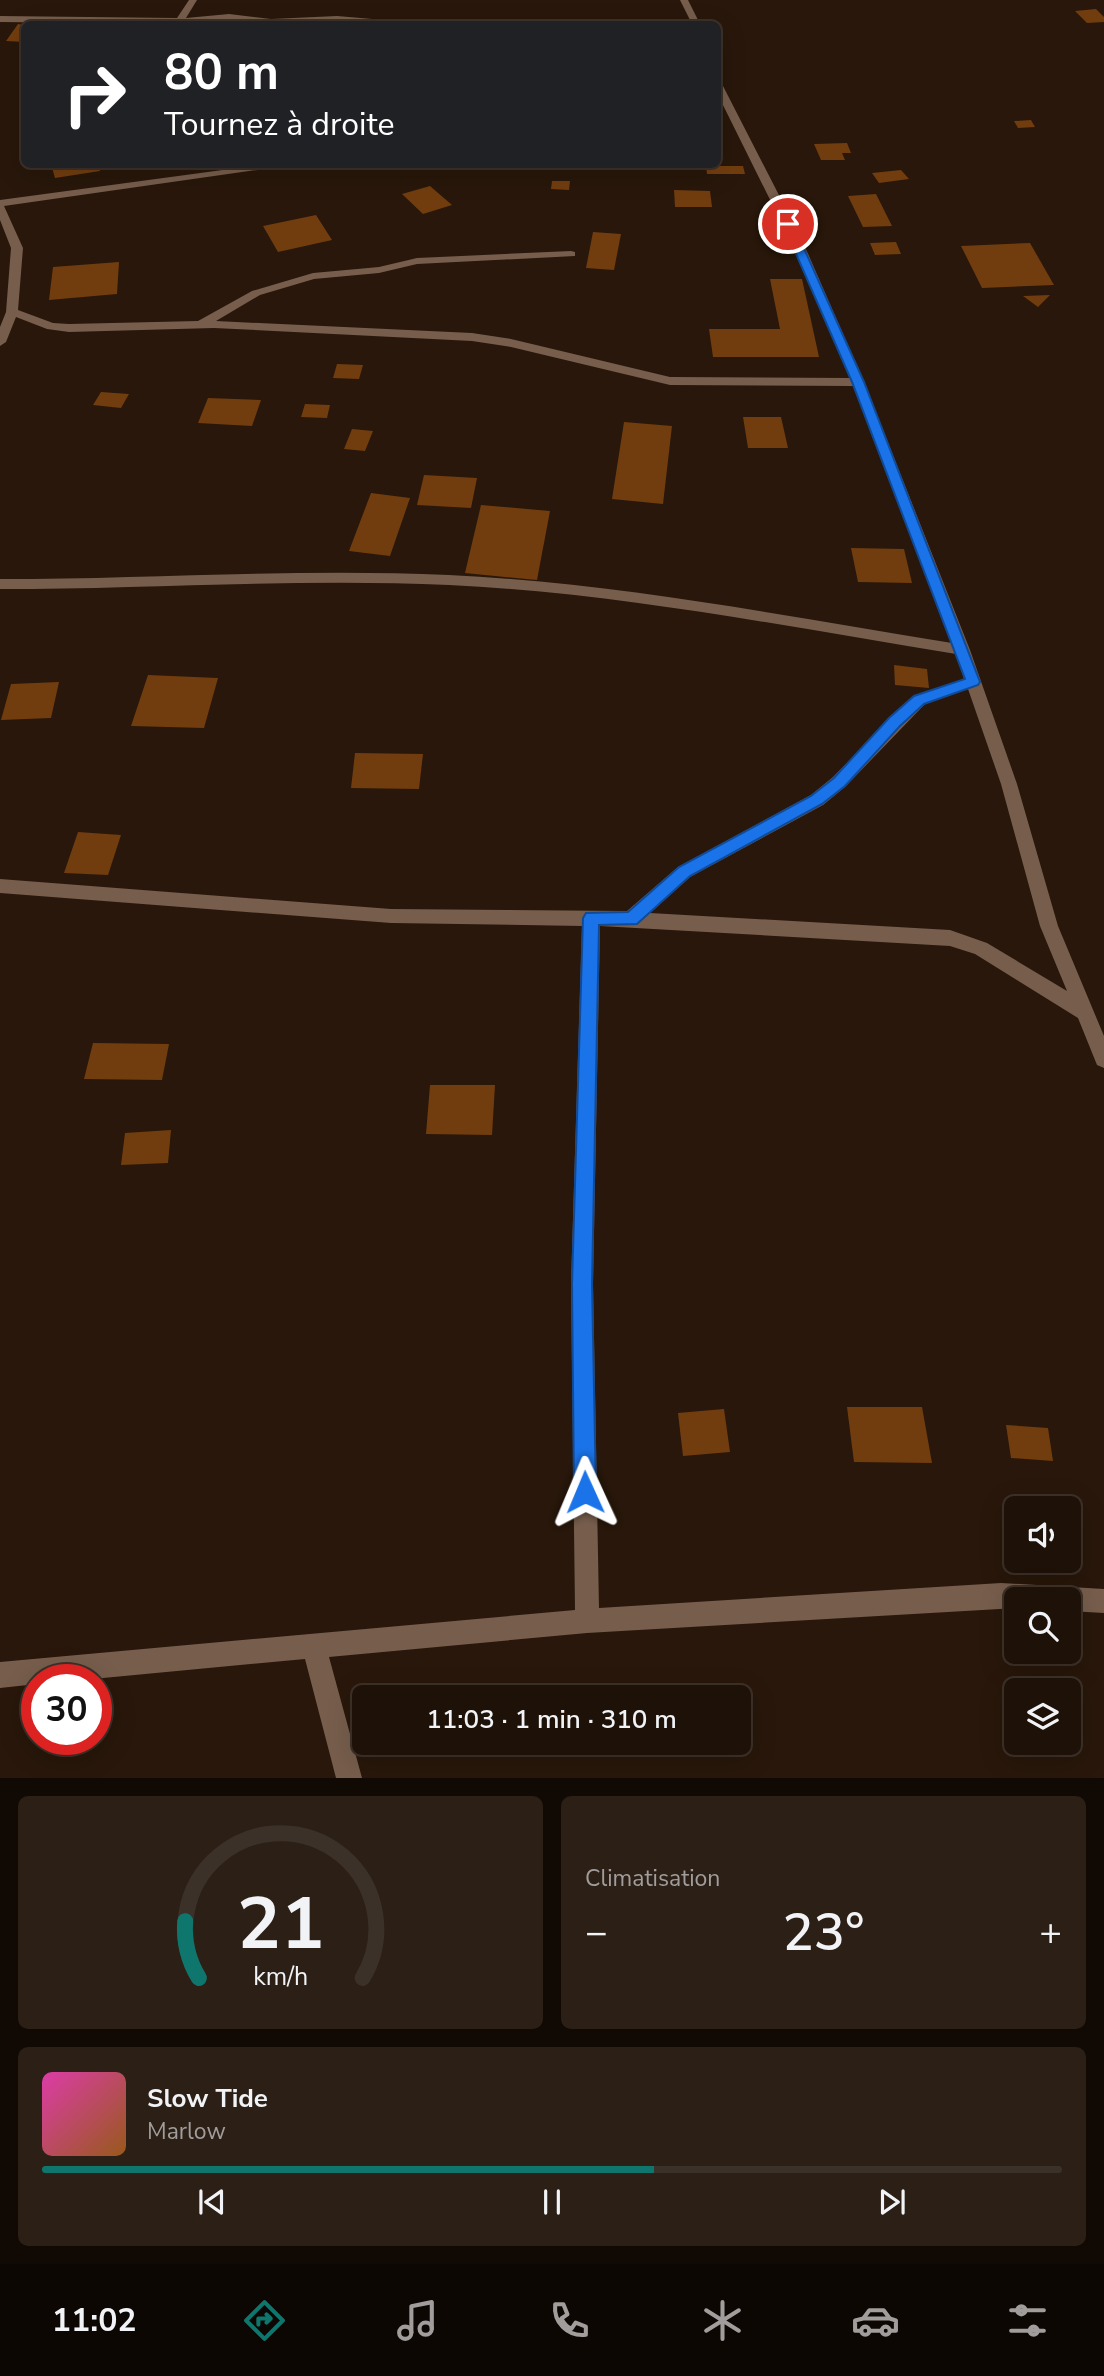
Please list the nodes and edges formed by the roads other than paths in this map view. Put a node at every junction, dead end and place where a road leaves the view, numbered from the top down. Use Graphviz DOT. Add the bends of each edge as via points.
graph roads {
  1 [pos="192,0"];
  2 [pos="684,0"];
  3 [pos="0,19"];
  4 [pos="89,21"];
  5 [pos="179,21"];
  6 [pos="195,21"];
  7 [pos="255,21"];
  8 [pos="287,21"];
  9 [pos="361,21"];
  10 [pos="694,21"];
  11 [pos="721,97"];
  12 [pos="229,168"];
  13 [pos="197,170"];
  14 [pos="0,205"];
  15 [pos="571,254"];
  16 [pos="12,312"];
  17 [pos="201,324"];
  18 [pos="0,342"];
  19 [pos="858,382"];
  20 [pos="0,584"];
  21 [pos="962,650"];
  22 [pos="973,682"];
  23 [pos="0,886"];
  24 [pos="591,918"];
  25 [pos="631,919"];
  26 [pos="1084,1012"];
  27 [pos="1104,1059"];
  28 [pos="1104,1601"];
  29 [pos="587,1621"];
  30 [pos="314,1646"];
  31 [pos="0,1675"];
  32 [pos="349,1777"];
  1 -- 5 [label="street"];
  2 -- 10 [label="street"];
  3 -- 4 [label="street"];
  6 -- 7 [label="street" via="229,17"];
  8 -- 9 [label="street"];
  11 -- 19 [label="street" via="796,240"];
  12 -- 13 [label="street"];
  13 -- 14 [label="street"];
  14 -- 16 [label="street" via="17,248"];
  15 -- 17 [label="street" via="417,261 313,276 256,293"];
  16 -- 17 [label="street" via="69,328"];
  16 -- 18 [label="street"];
  17 -- 19 [label="street" via="472,337 670,380"];
  19 -- 21 [label="street"];
  20 -- 21 [label="street" via="327,576 452,580 615,595"];
  21 -- 22 [label="street"];
  22 -- 25 [label="street" via="919,700 817,800 684,872"];
  22 -- 26 [label="street" via="1009,784 1049,926"];
  23 -- 24 [label="street" via="391,916"];
  24 -- 25 [label="street"];
  24 -- 29 [label="street" via="582,1284"];
  25 -- 26 [label="street" via="950,939 981,948"];
  26 -- 27 [label="street"];
  28 -- 29 [label="street" via="1001,1595"];
  29 -- 30 [label="street"];
  30 -- 31 [label="street"];
  30 -- 32 [label="street"];
}
